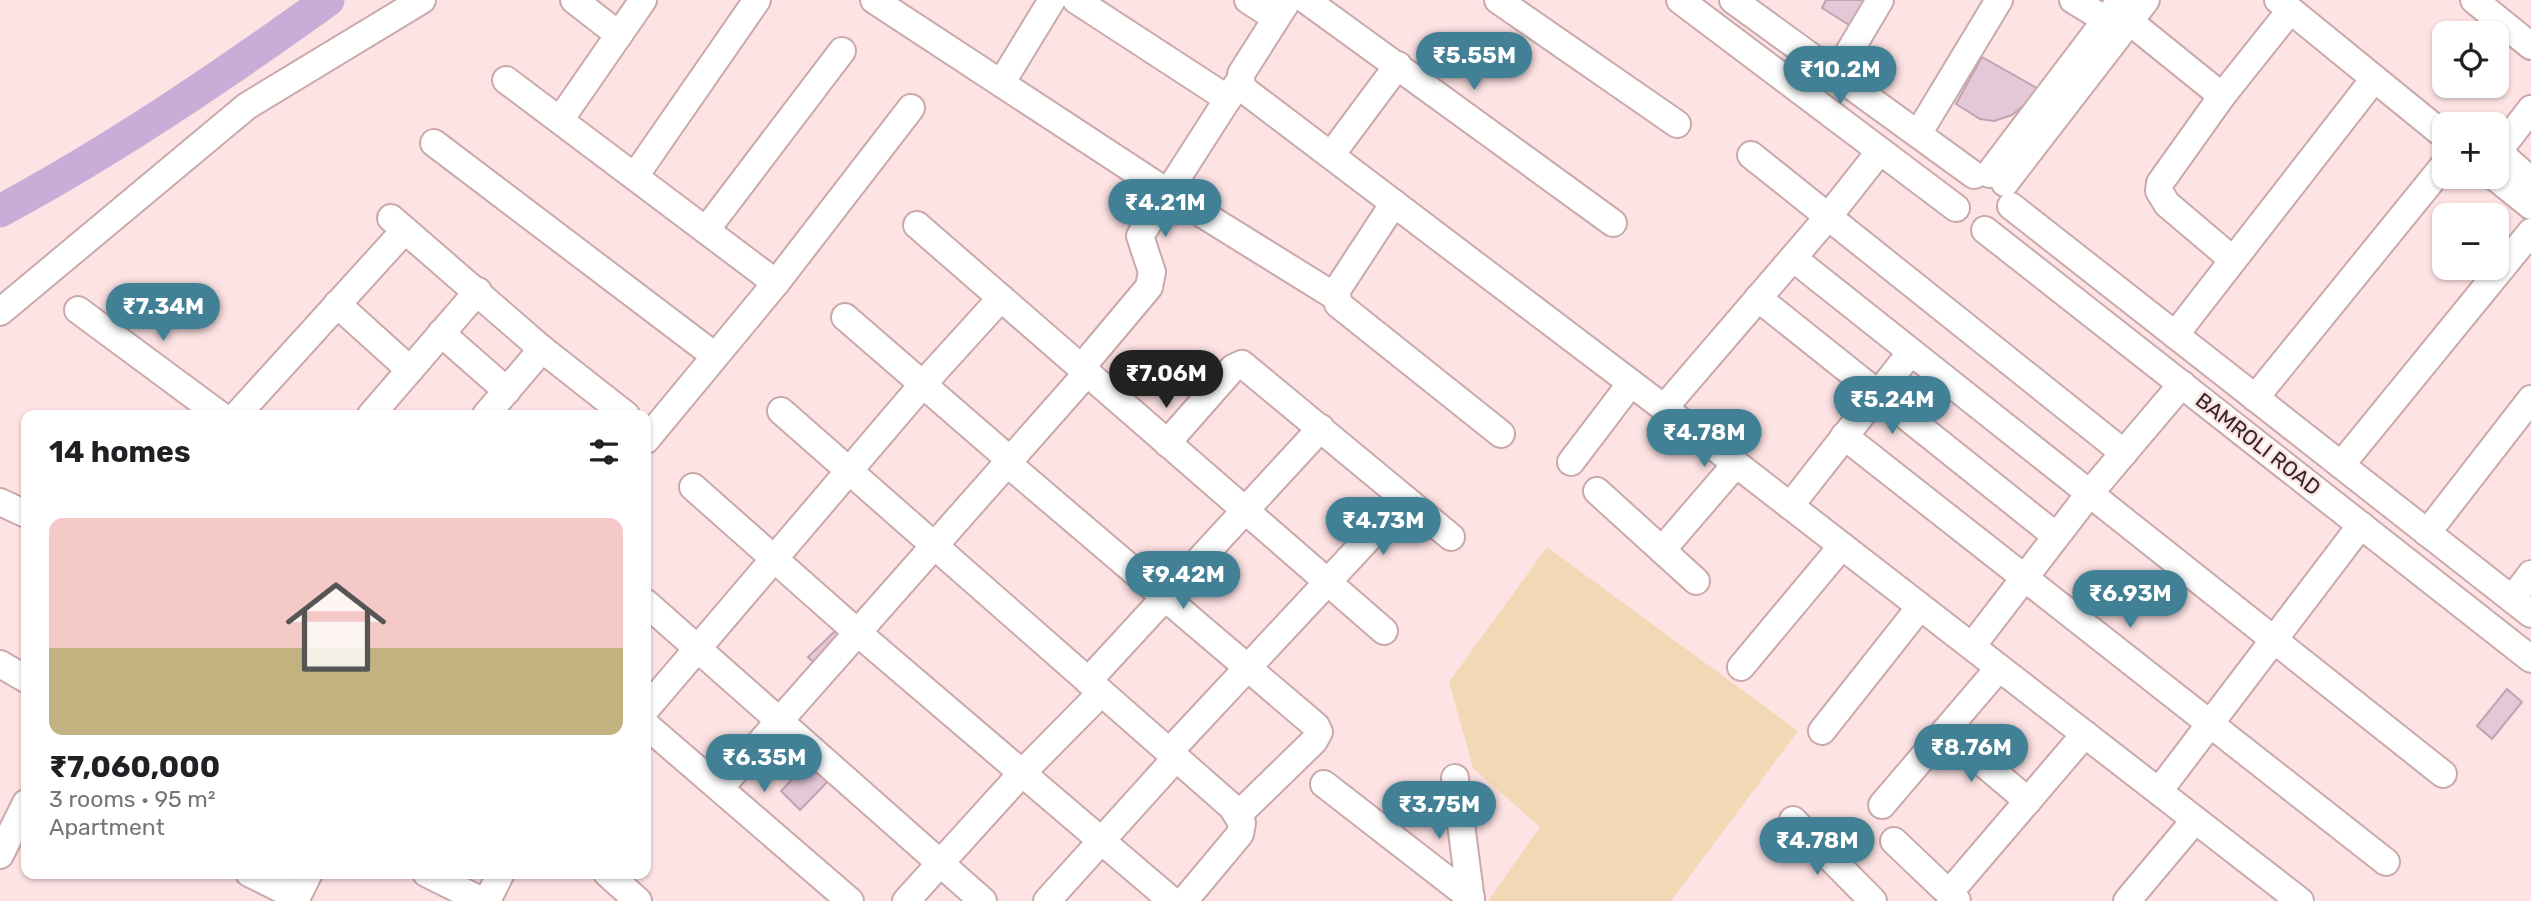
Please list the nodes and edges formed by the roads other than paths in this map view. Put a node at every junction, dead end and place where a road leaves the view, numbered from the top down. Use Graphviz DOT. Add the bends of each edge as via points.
graph roads {
  1 [pos="422,0"];
  2 [pos="573,0"];
  3 [pos="643,0"];
  4 [pos="757,0"];
  5 [pos="874,0"];
  6 [pos="1052,0"];
  7 [pos="1076,0"];
  8 [pos="1248,0"];
  9 [pos="1306,0"];
  10 [pos="1498,0"];
  11 [pos="1680,0"];
  12 [pos="1880,0"];
  13 [pos="1999,0"];
  14 [pos="2073,0"];
  15 [pos="2146,0"];
  16 [pos="2474,0"];
  17 [pos="1746,4"];
  18 [pos="2284,6"];
  19 [pos="1282,9"];
  20 [pos="2119,13"];
  21 [pos="619,35"];
  22 [pos="2531,46"];
  23 [pos="842,51"];
  24 [pos="1398,65"];
  25 [pos="1836,74"];
  26 [pos="2374,79"];
  27 [pos="506,80"];
  28 [pos="1002,82"];
  29 [pos="1234,89"];
  30 [pos="2222,96"];
  31 [pos="911,108"];
  32 [pos="2531,109"];
  33 [pos="560,120"];
  34 [pos="1677,124"];
  35 [pos="2432,126"];
  36 [pos="1918,134"];
  37 [pos="434,144"];
  38 [pos="1880,151"];
  39 [pos="1331,155"];
  40 [pos="1751,155"];
  41 [pos="635,176"];
  42 [pos="2432,180"];
  43 [pos="2531,181"];
  44 [pos="1995,185"];
  45 [pos="2509,188"];
  46 [pos="1167,192"];
  47 [pos="1394,204"];
  48 [pos="2531,206"];
  49 [pos="1956,208"];
  50 [pos="1828,217"];
  51 [pos="1613,223"];
  52 [pos="917,225"];
  53 [pos="706,230"];
  54 [pos="1985,230"];
  55 [pos="2531,232"];
  56 [pos="1793,258"];
  57 [pos="2233,260"];
  58 [pos="776,282"];
  59 [pos="478,291"];
  60 [pos="1336,297"];
  61 [pos="1001,298"];
  62 [pos="1758,298"];
  63 [pos="337,304"];
  64 [pos="78,310"];
  65 [pos="0,312"];
  66 [pos="845,317"];
  67 [pos="441,333"];
  68 [pos="2175,335"];
  69 [pos="542,349"];
  70 [pos="1911,352"];
  71 [pos="715,356"];
  72 [pos="410,370"];
  73 [pos="1084,371"];
  74 [pos="1631,383"];
  75 [pos="923,384"];
  76 [pos="2182,384"];
  77 [pos="507,391"];
  78 [pos="1877,393"];
  79 [pos="2255,398"];
  80 [pos="2531,399"];
  81 [pos="1664,408"];
  82 [pos="213,410"];
  83 [pos="242,410"];
  84 [pos="375,410"];
  85 [pos="490,410"];
  86 [pos="616,410"];
  87 [pos="781,411"];
  88 [pos="1321,428"];
  89 [pos="651,430"];
  90 [pos="1501,434"];
  91 [pos="1844,436"];
  92 [pos="1167,443"];
  93 [pos="2124,453"];
  94 [pos="1009,461"];
  95 [pos="1571,462"];
  96 [pos="1736,464"];
  97 [pos="2341,465"];
  98 [pos="848,470"];
  99 [pos="693,487"];
  100 [pos="1597,491"];
  101 [pos="2090,494"];
  102 [pos="1405,499"];
  103 [pos="0,502"];
  104 [pos="1790,506"];
  105 [pos="1244,510"];
  106 [pos="21,512"];
  107 [pos="2361,525"];
  108 [pos="2427,533"];
  109 [pos="2056,536"];
  110 [pos="1451,537"];
  111 [pos="1842,546"];
  112 [pos="933,547"];
  113 [pos="1662,550"];
  114 [pos="774,559"];
  115 [pos="2531,574"];
  116 [pos="2024,576"];
  117 [pos="1696,581"];
  118 [pos="1327,582"];
  119 [pos="1164,597"];
  120 [pos="651,607"];
  121 [pos="1920,607"];
  122 [pos="2521,607"];
  123 [pos="1384,631"];
  124 [pos="858,633"];
  125 [pos="2273,640"];
  126 [pos="1972,646"];
  127 [pos="698,649"];
  128 [pos="2531,659"];
  129 [pos="0,664"];
  130 [pos="1247,667"];
  131 [pos="1741,667"];
  132 [pos="1999,667"];
  133 [pos="21,676"];
  134 [pos="1094,688"];
  135 [pos="651,703"];
  136 [pos="780,721"];
  137 [pos="2210,724"];
  138 [pos="651,729"];
  139 [pos="1822,731"];
  140 [pos="1945,731"];
  141 [pos="2085,734"];
  142 [pos="1173,755"];
  143 [pos="1022,773"];
  144 [pos="2443,774"];
  145 [pos="1455,778"];
  146 [pos="1324,783"];
  147 [pos="720,788"];
  148 [pos="2159,791"];
  149 [pos="2028,801"];
  150 [pos="1882,805"];
  151 [pos="21,811"];
  152 [pos="1238,815"];
  153 [pos="1793,820"];
  154 [pos="2195,820"];
  155 [pos="3,840"];
  156 [pos="1101,841"];
  157 [pos="1894,841"];
  158 [pos="2386,862"];
  159 [pos="941,864"];
  160 [pos="260,879"];
  161 [pos="306,879"];
  162 [pos="439,879"];
  163 [pos="498,879"];
  164 [pos="614,879"];
  165 [pos="1953,897"];
  166 [pos="296,899"];
  167 [pos="1471,899"];
  168 [pos="485,901"];
  169 [pos="638,901"];
  170 [pos="850,901"];
  171 [pos="906,901"];
  172 [pos="983,901"];
  173 [pos="1047,901"];
  174 [pos="1172,901"];
  175 [pos="1184,901"];
  176 [pos="1873,901"];
  177 [pos="2127,901"];
  178 [pos="2300,901"];
  1 -- 65 [label="street" via="247,106"];
  2 -- 21 [label="street"];
  3 -- 21 [label="street"];
  4 -- 41 [label="street"];
  5 -- 28 [label="street"];
  6 -- 28 [label="street"];
  7 -- 29 [label="street"];
  8 -- 19 [label="street"];
  9 -- 24 [label="street"];
  10 -- 34 [label="street"];
  11 -- 38 [label="street"];
  12 -- 25 [label="street"];
  13 -- 36 [label="street"];
  14 -- 20 [label="street"];
  15 -- 20 [label="street"];
  16 -- 22 [label="street"];
  17 -- 25 [label="street"];
  18 -- 26 [label="street"];
  18 -- 30 [label="street"];
  19 -- 29 [label="street"];
  20 -- 30 [label="street"];
  20 -- 44 [label="street"];
  21 -- 33 [label="street"];
  23 -- 53 [label="street"];
  24 -- 39 [label="street"];
  24 -- 51 [label="street"];
  25 -- 36 [label="street"];
  26 -- 35 [label="street"];
  26 -- 57 [label="street"];
  27 -- 33 [label="street"];
  28 -- 46 [label="street"];
  29 -- 39 [label="street" via="1247,92"];
  29 -- 46 [label="street"];
  30 -- 57 [label="street" via="2164,176 2159,191 2167,204"];
  31 -- 58 [label="street"];
  32 -- 43 [label="street" via="2501,154"];
  33 -- 41 [label="street"];
  36 -- 44 [label="street"];
  37 -- 71 [label="street"];
  38 -- 49 [label="street"];
  38 -- 50 [label="street"];
  39 -- 47 [label="street"];
  40 -- 50 [label="street"];
  41 -- 53 [label="street"];
  42 -- 79 [label="street"];
  44 -- 49 [label="street" via="1959,187"];
  44 -- 54 [label="street" via="2002,223"];
  44 -- 68 [label="street"];
  45 -- 48 [label="street"];
  46 -- 60 [label="street"];
  46 -- 73 [label="street" via="1140,236 1152,272 1149,287"];
  47 -- 60 [label="street"];
  47 -- 74 [label="street"];
  49 -- 54 [label="street" via="1968,225"];
  50 -- 56 [label="street"];
  50 -- 93 [label="street"];
  52 -- 61 [label="street"];
  53 -- 58 [label="street"];
  54 -- 76 [label="street, BAMROLI ROAD"];
  55 -- 97 [label="street"];
  56 -- 62 [label="street"];
  56 -- 70 [label="street"];
  57 -- 68 [label="street"];
  58 -- 71 [label="street"];
  59 -- 63 [label="street" via="398,224"];
  59 -- 67 [label="street"];
  59 -- 69 [label="street"];
  60 -- 90 [label="street" via="1343,311"];
  61 -- 73 [label="street"];
  61 -- 75 [label="street"];
  62 -- 78 [label="street"];
  62 -- 81 [label="street"];
  63 -- 72 [label="street"];
  63 -- 83 [label="street"];
  64 -- 82 [label="street"];
  66 -- 75 [label="street"];
  67 -- 72 [label="street"];
  67 -- 77 [label="street"];
  68 -- 79 [label="street"];
  69 -- 77 [label="street"];
  69 -- 86 [label="street"];
  70 -- 78 [label="street"];
  70 -- 101 [label="street"];
  71 -- 89 [label="street"];
  72 -- 84 [label="street"];
  73 -- 92 [label="street"];
  73 -- 94 [label="street"];
  74 -- 81 [label="street"];
  74 -- 95 [label="street"];
  75 -- 94 [label="street"];
  75 -- 98 [label="street"];
  76 -- 93 [label="street"];
  76 -- 107 [label="street, BAMROLI ROAD"];
  77 -- 85 [label="street"];
  78 -- 91 [label="street"];
  78 -- 109 [label="street"];
  79 -- 97 [label="street"];
  80 -- 108 [label="street"];
  81 -- 96 [label="street"];
  87 -- 98 [label="street"];
  88 -- 92 [label="street" via="1242,364 1233,368"];
  88 -- 102 [label="street"];
  88 -- 105 [label="street"];
  91 -- 104 [label="street"];
  91 -- 116 [label="street"];
  92 -- 105 [label="street"];
  93 -- 101 [label="street"];
  94 -- 112 [label="street"];
  94 -- 119 [label="street"];
  96 -- 104 [label="street"];
  96 -- 113 [label="street"];
  97 -- 108 [label="street"];
  98 -- 112 [label="street"];
  98 -- 114 [label="street"];
  99 -- 114 [label="street"];
  100 -- 113 [label="street"];
  101 -- 109 [label="street"];
  101 -- 125 [label="street"];
  102 -- 110 [label="street"];
  102 -- 118 [label="street"];
  103 -- 106 [label="street"];
  104 -- 111 [label="street"];
  105 -- 118 [label="street"];
  105 -- 119 [label="street"];
  107 -- 125 [label="street"];
  107 -- 128 [label="street, BAMROLI ROAD"];
  108 -- 122 [label="street"];
  109 -- 116 [label="street"];
  111 -- 121 [label="street"];
  111 -- 131 [label="street"];
  112 -- 124 [label="street"];
  112 -- 134 [label="street"];
  113 -- 117 [label="street"];
  114 -- 124 [label="street"];
  114 -- 127 [label="street"];
  115 -- 122 [label="street"];
  116 -- 126 [label="street"];
  116 -- 137 [label="street"];
  118 -- 123 [label="street"];
  118 -- 130 [label="street"];
  119 -- 130 [label="street"];
  119 -- 134 [label="street"];
  120 -- 127 [label="street"];
  121 -- 126 [label="street"];
  121 -- 139 [label="street"];
  124 -- 136 [label="street"];
  124 -- 143 [label="street"];
  125 -- 137 [label="street"];
  125 -- 144 [label="street"];
  126 -- 132 [label="street"];
  127 -- 135 [label="street"];
  127 -- 136 [label="street"];
  129 -- 133 [label="street"];
  130 -- 142 [label="street"];
  130 -- 152 [label="street" via="1310,718 1319,732"];
  132 -- 140 [label="street"];
  132 -- 141 [label="street"];
  134 -- 142 [label="street"];
  134 -- 143 [label="street"];
  136 -- 147 [label="street"];
  136 -- 159 [label="street"];
  137 -- 148 [label="street"];
  137 -- 158 [label="street"];
  138 -- 147 [label="street"];
  140 -- 149 [label="street"];
  140 -- 150 [label="street"];
  141 -- 148 [label="street"];
  141 -- 149 [label="street"];
  142 -- 152 [label="street"];
  142 -- 156 [label="street"];
  143 -- 156 [label="street"];
  143 -- 159 [label="street"];
  145 -- 167 [label="street"];
  146 -- 167 [label="street"];
  147 -- 170 [label="street"];
  148 -- 154 [label="street"];
  149 -- 165 [label="street"];
  151 -- 155 [label="street"];
  152 -- 175 [label="street" via="1240,834"];
  153 -- 176 [label="street"];
  154 -- 177 [label="street"];
  154 -- 178 [label="street"];
  156 -- 173 [label="street"];
  156 -- 174 [label="street"];
  157 -- 165 [label="street"];
  159 -- 171 [label="street"];
  159 -- 172 [label="street"];
  160 -- 166 [label="street"];
  161 -- 166 [label="street"];
  162 -- 168 [label="street"];
  163 -- 168 [label="street"];
  164 -- 169 [label="street"];
}
